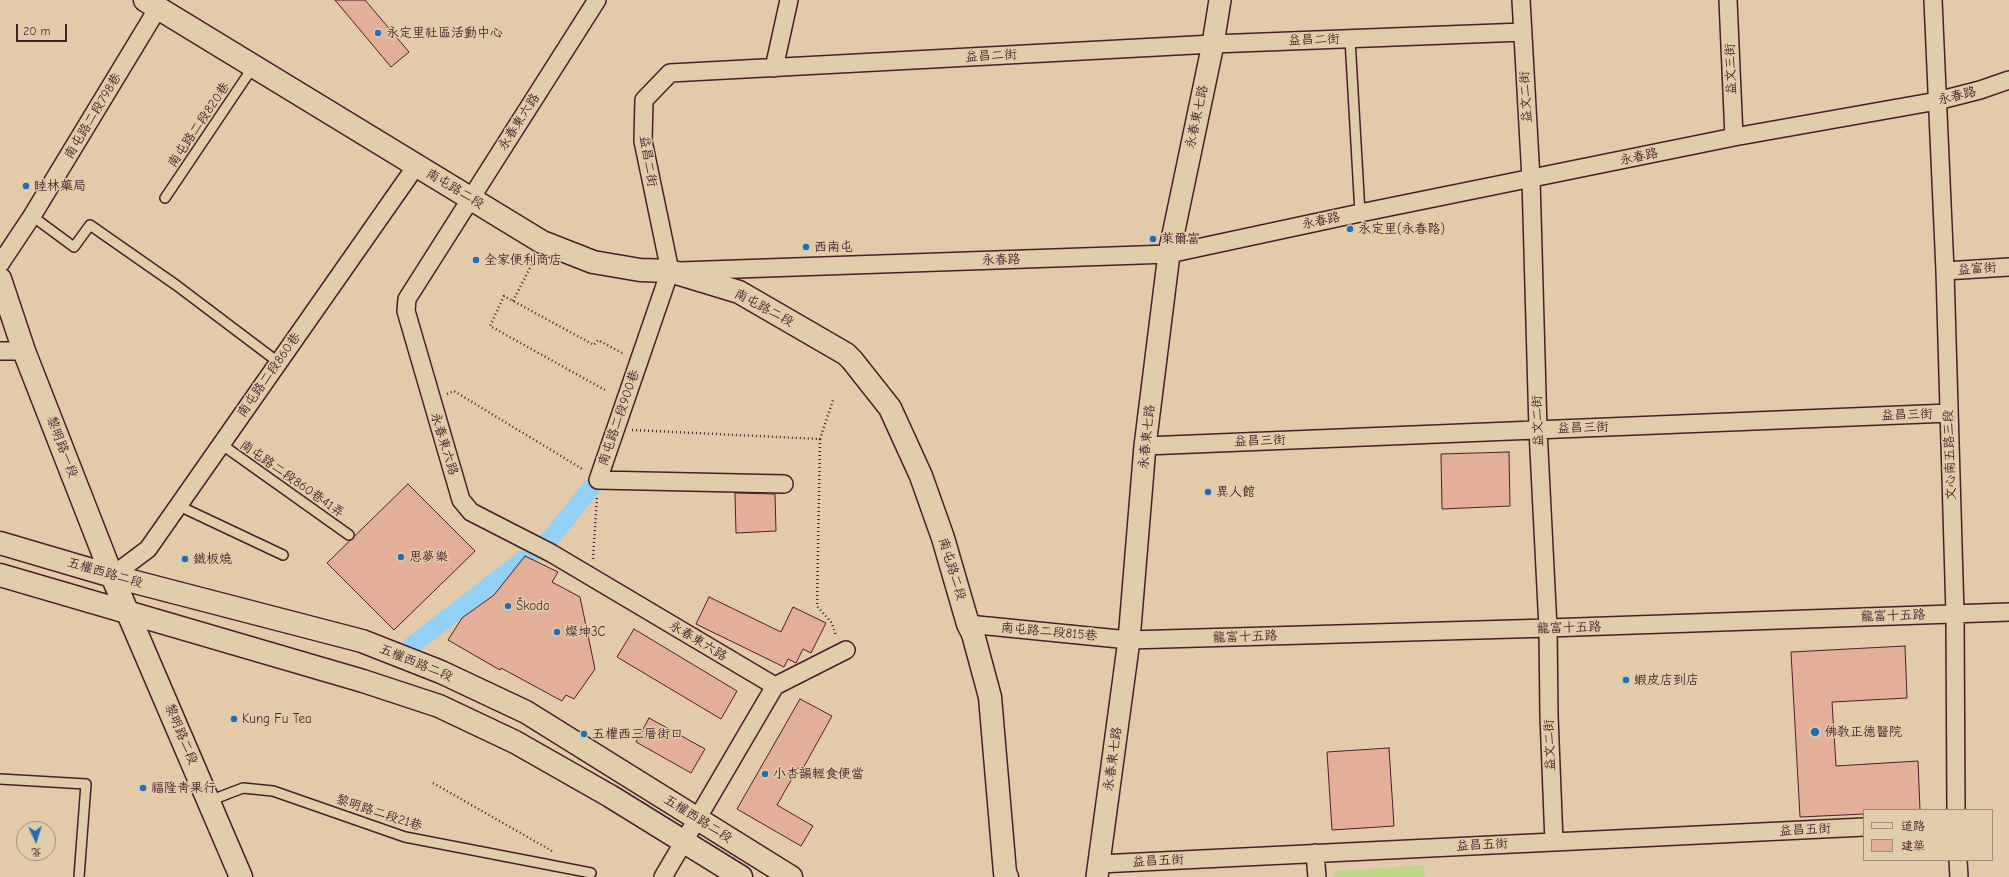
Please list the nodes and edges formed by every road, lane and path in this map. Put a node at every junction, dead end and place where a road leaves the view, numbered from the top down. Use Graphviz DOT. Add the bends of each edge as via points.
graph roads {
  1 [pos="597,0"];
  2 [pos="789,0"];
  3 [pos="1220,0"];
  4 [pos="1521,0"];
  5 [pos="1728,0"];
  6 [pos="1933,0"];
  7 [pos="156,3"];
  8 [pos="1523,32"];
  9 [pos="1350,39"];
  10 [pos="1213,44"];
  11 [pos="253,67"];
  12 [pos="774,68"];
  13 [pos="2009,80"];
  14 [pos="1937,101"];
  15 [pos="1734,137"];
  16 [pos="416,166"];
  17 [pos="1531,179"];
  18 [pos="165,198"];
  19 [pos="470,198"];
  20 [pos="1360,213"];
  21 [pos="32,216"];
  22 [pos="542,242"];
  23 [pos="1169,254"];
  24 [pos="0,264"];
  25 [pos="2009,267"];
  26 [pos="670,271"];
  27 [pos="1945,271"];
  28 [pos="0,279"];
  29 [pos="513,301"];
  30 [pos="0,351"];
  31 [pos="24,351"];
  32 [pos="625,355"];
  33 [pos="278,362"];
  34 [pos="605,390"];
  35 [pos="833,400"];
  36 [pos="432,402"];
  37 [pos="1949,413"];
  38 [pos="631,430"];
  39 [pos="1538,430"];
  40 [pos="820,439"];
  41 [pos="221,444"];
  42 [pos="1146,446"];
  43 [pos="593,476"];
  44 [pos="784,484"];
  45 [pos="177,505"];
  46 [pos="349,535"];
  47 [pos="0,543"];
  48 [pos="283,555"];
  49 [pos="0,576"];
  50 [pos="112,576"];
  51 [pos="591,578"];
  52 [pos="2009,612"];
  53 [pos="128,614"];
  54 [pos="1955,614"];
  55 [pos="968,624"];
  56 [pos="1548,628"];
  57 [pos="1129,640"];
  58 [pos="844,651"];
  59 [pos="775,686"];
  60 [pos="0,779"];
  61 [pos="433,783"];
  62 [pos="209,801"];
  63 [pos="1956,809"];
  64 [pos="698,819"];
  65 [pos="1863,827"];
  66 [pos="685,842"];
  67 [pos="1554,842"];
  68 [pos="1315,853"];
  69 [pos="557,854"];
  70 [pos="1958,861"];
  71 [pos="1098,871"];
  72 [pos="591,874"];
  73 [pos="79,877"];
  74 [pos="240,877"];
  75 [pos="663,877"];
  76 [pos="741,877"];
  77 [pos="791,877"];
  78 [pos="1007,877"];
  79 [pos="1316,877"];
  80 [pos="1959,877"];
  1 -- 19 [label="street, 永春東六路"];
  2 -- 12 [label="street"];
  3 -- 10 [label="street, 永春東七路"];
  4 -- 8 [label="street, 益文二街"];
  5 -- 15 [label="street, 益文三街"];
  6 -- 14 [label="street, 文心南五路三段"];
  7 -- 11 [label="main road, 南屯路二段"];
  7 -- 21 [label="street, 南屯路二段798巷"];
  8 -- 9 [label="street, 益昌二街"];
  8 -- 17 [label="street, 益文二街"];
  9 -- 10 [label="street, 益昌二街"];
  9 -- 20 [label="lane"];
  10 -- 12 [label="street, 益昌二街"];
  10 -- 23 [label="street, 永春東七路"];
  11 -- 16 [label="main road, 南屯路二段"];
  11 -- 18 [label="lane, 南屯路二段820巷"];
  12 -- 26 [label="street, 益昌二街" via="670,73 644,100 643,141"];
  13 -- 14 [label="street, 永春路"];
  14 -- 15 [label="street, 永春路"];
  14 -- 27 [label="street, 文心南五路三段"];
  15 -- 17 [label="street, 永春路"];
  16 -- 19 [label="main road, 南屯路二段"];
  16 -- 33 [label="street, 南屯路二段860巷"];
  17 -- 20 [label="street, 永春路"];
  17 -- 39 [label="street, 益文二街"];
  19 -- 22 [label="main road, 南屯路二段"];
  19 -- 36 [label="street, 永春東六路" via="407,299 406,310"];
  20 -- 23 [label="street, 永春路"];
  21 -- 24 [label="street, 南屯路二段798巷"];
  21 -- 33 [label="lane" via="74,247 90,225 176,285"];
  22 -- 26 [label="main road, 南屯路二段" via="593,262 640,270"];
  22 -- 29 [label="path"];
  23 -- 26 [label="street, 永春路"];
  23 -- 42 [label="street, 永春東七路"];
  25 -- 27 [label="street, 益富街"];
  26 -- 43 [label="street, 南屯路二段900巷"];
  26 -- 55 [label="main road, 南屯路二段" via="739,292 846,354 852,360 890,408 921,476 943,538"];
  27 -- 37 [label="street, 文心南五路三段"];
  28 -- 31 [label="main road, 黎明路一段"];
  29 -- 32 [label="path" via="594,345 598,340"];
  29 -- 34 [label="path" via="504,296 490,326"];
  30 -- 31 [label="street"];
  31 -- 50 [label="main road, 黎明路一段"];
  33 -- 41 [label="street, 南屯路二段860巷"];
  35 -- 40 [label="path"];
  36 -- 43 [label="path" via="454,391"];
  36 -- 51 [label="street, 永春東六路" via="461,500 470,512 550,553"];
  37 -- 39 [label="street, 益昌三街"];
  37 -- 54 [label="street, 文心南五路三段"];
  38 -- 40 [label="path"];
  39 -- 42 [label="street, 益昌三街"];
  39 -- 56 [label="street, 益文二街"];
  40 -- 58 [label="path" via="817,606 832,623"];
  41 -- 45 [label="street, 南屯路二段860巷"];
  41 -- 46 [label="lane, 南屯路二段860巷41弄"];
  42 -- 57 [label="street, 永春東七路"];
  43 -- 44 [label="street, 南屯路二段900巷"];
  43 -- 51 [label="path"];
  45 -- 48 [label="lane"];
  45 -- 50 [label="street, 南屯路二段860巷" via="148,548"];
  47 -- 50 [label="main road, 五權西路二段"];
  49 -- 53 [label="main road, 五權西路二段"];
  50 -- 53 [label="main road, 黎明路一段"];
  50 -- 64 [label="main road, 五權西路二段" via="362,641 441,672 526,712"];
  51 -- 59 [label="street, 永春東六路"];
  52 -- 54 [label="street, 龍富十五路"];
  53 -- 62 [label="main road, 黎明路二段"];
  53 -- 66 [label="main road, 五權西路二段" via="363,681 439,706 515,742"];
  54 -- 56 [label="street, 龍富十五路"];
  54 -- 63 [label="street, 文心南五路三段"];
  55 -- 57 [label="street, 南屯路二段815巷"];
  55 -- 78 [label="main road, 南屯路二段" via="990,697"];
  56 -- 57 [label="street, 龍富十五路"];
  56 -- 67 [label="street, 益文二街"];
  57 -- 71 [label="street, 永春東七路"];
  58 -- 59 [label="street"];
  59 -- 64 [label="street"];
  60 -- 73 [label="lane" via="86,784"];
  61 -- 69 [label="path"];
  62 -- 72 [label="lane, 黎明路二段21巷" via="243,788 273,790 405,837"];
  62 -- 74 [label="main road, 黎明路二段"];
  64 -- 66 [label="street"];
  64 -- 77 [label="main road, 五權西路二段"];
  65 -- 67 [label="street, 益昌五街"];
  66 -- 75 [label="street"];
  66 -- 76 [label="main road, 五權西路二段"];
  67 -- 68 [label="street, 益昌五街"];
  68 -- 71 [label="street, 益昌五街"];
  68 -- 79 [label="street"];
  70 -- 80 [label="street"];
}
